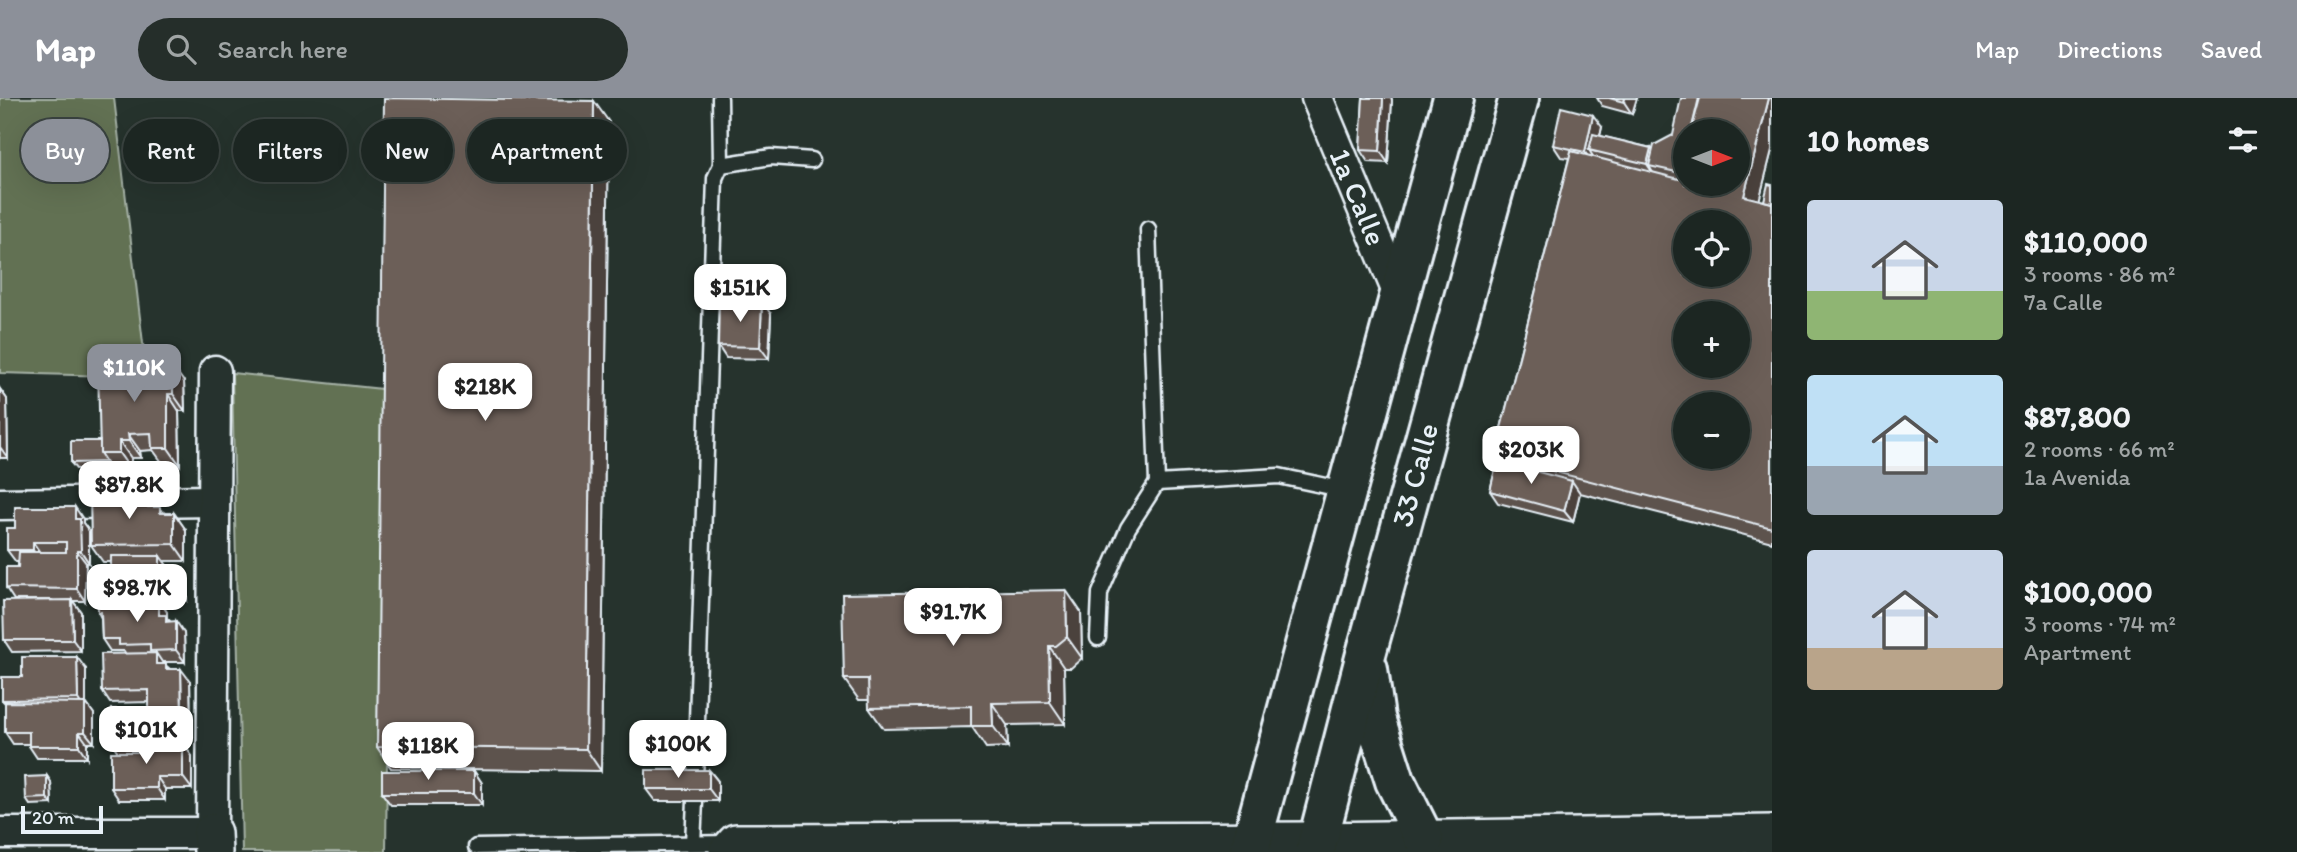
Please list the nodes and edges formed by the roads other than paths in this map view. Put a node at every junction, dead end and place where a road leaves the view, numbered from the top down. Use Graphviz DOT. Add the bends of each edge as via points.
graph roads {
  1 [pos="720,98"];
  2 [pos="1317,98"];
  3 [pos="1453,98"];
  4 [pos="1519,98"];
  5 [pos="813,160"];
  6 [pos="721,165"];
  7 [pos="1148,229"];
  8 [pos="1399,297"];
  9 [pos="215,371"];
  10 [pos="1157,483"];
  11 [pos="1347,490"];
  12 [pos="214,501"];
  13 [pos="0,504"];
  14 [pos="1098,638"];
  15 [pos="1366,654"];
  16 [pos="695,781"];
  17 [pos="695,801"];
  18 [pos="0,833"];
  19 [pos="1772,834"];
  20 [pos="213,842"];
  21 [pos="1423,845"];
  22 [pos="719,846"];
  23 [pos="1251,846"];
  24 [pos="1316,846"];
  25 [pos="476,847"];
  1 -- 6 [label="lane"];
  2 -- 8 [label="street, 1a Calle"];
  3 -- 8 [label="main road, 33 Calle"];
  4 -- 15 [label="main road, 33 Calle"];
  5 -- 6 [label="lane" via="771,157"];
  6 -- 16 [label="lane" via="715,178"];
  7 -- 10 [label="lane"];
  8 -- 11 [label="main road, 33 Calle"];
  9 -- 12 [label="street"];
  10 -- 11 [label="lane" via="1279,476"];
  10 -- 14 [label="lane" via="1128,528 1100,593"];
  11 -- 23 [label="main road, 33 Calle"];
  12 -- 13 [label="street"];
  12 -- 20 [label="street"];
  15 -- 21 [label="main road" via="1375,718"];
  15 -- 24 [label="main road, 33 Calle"];
  17 -- 22 [label="lane"];
  18 -- 20 [label="street"];
  19 -- 21 [label="street"];
  21 -- 24 [label="street"];
  22 -- 23 [label="street"];
  22 -- 25 [label="lane"];
  23 -- 24 [label="street"];
}
